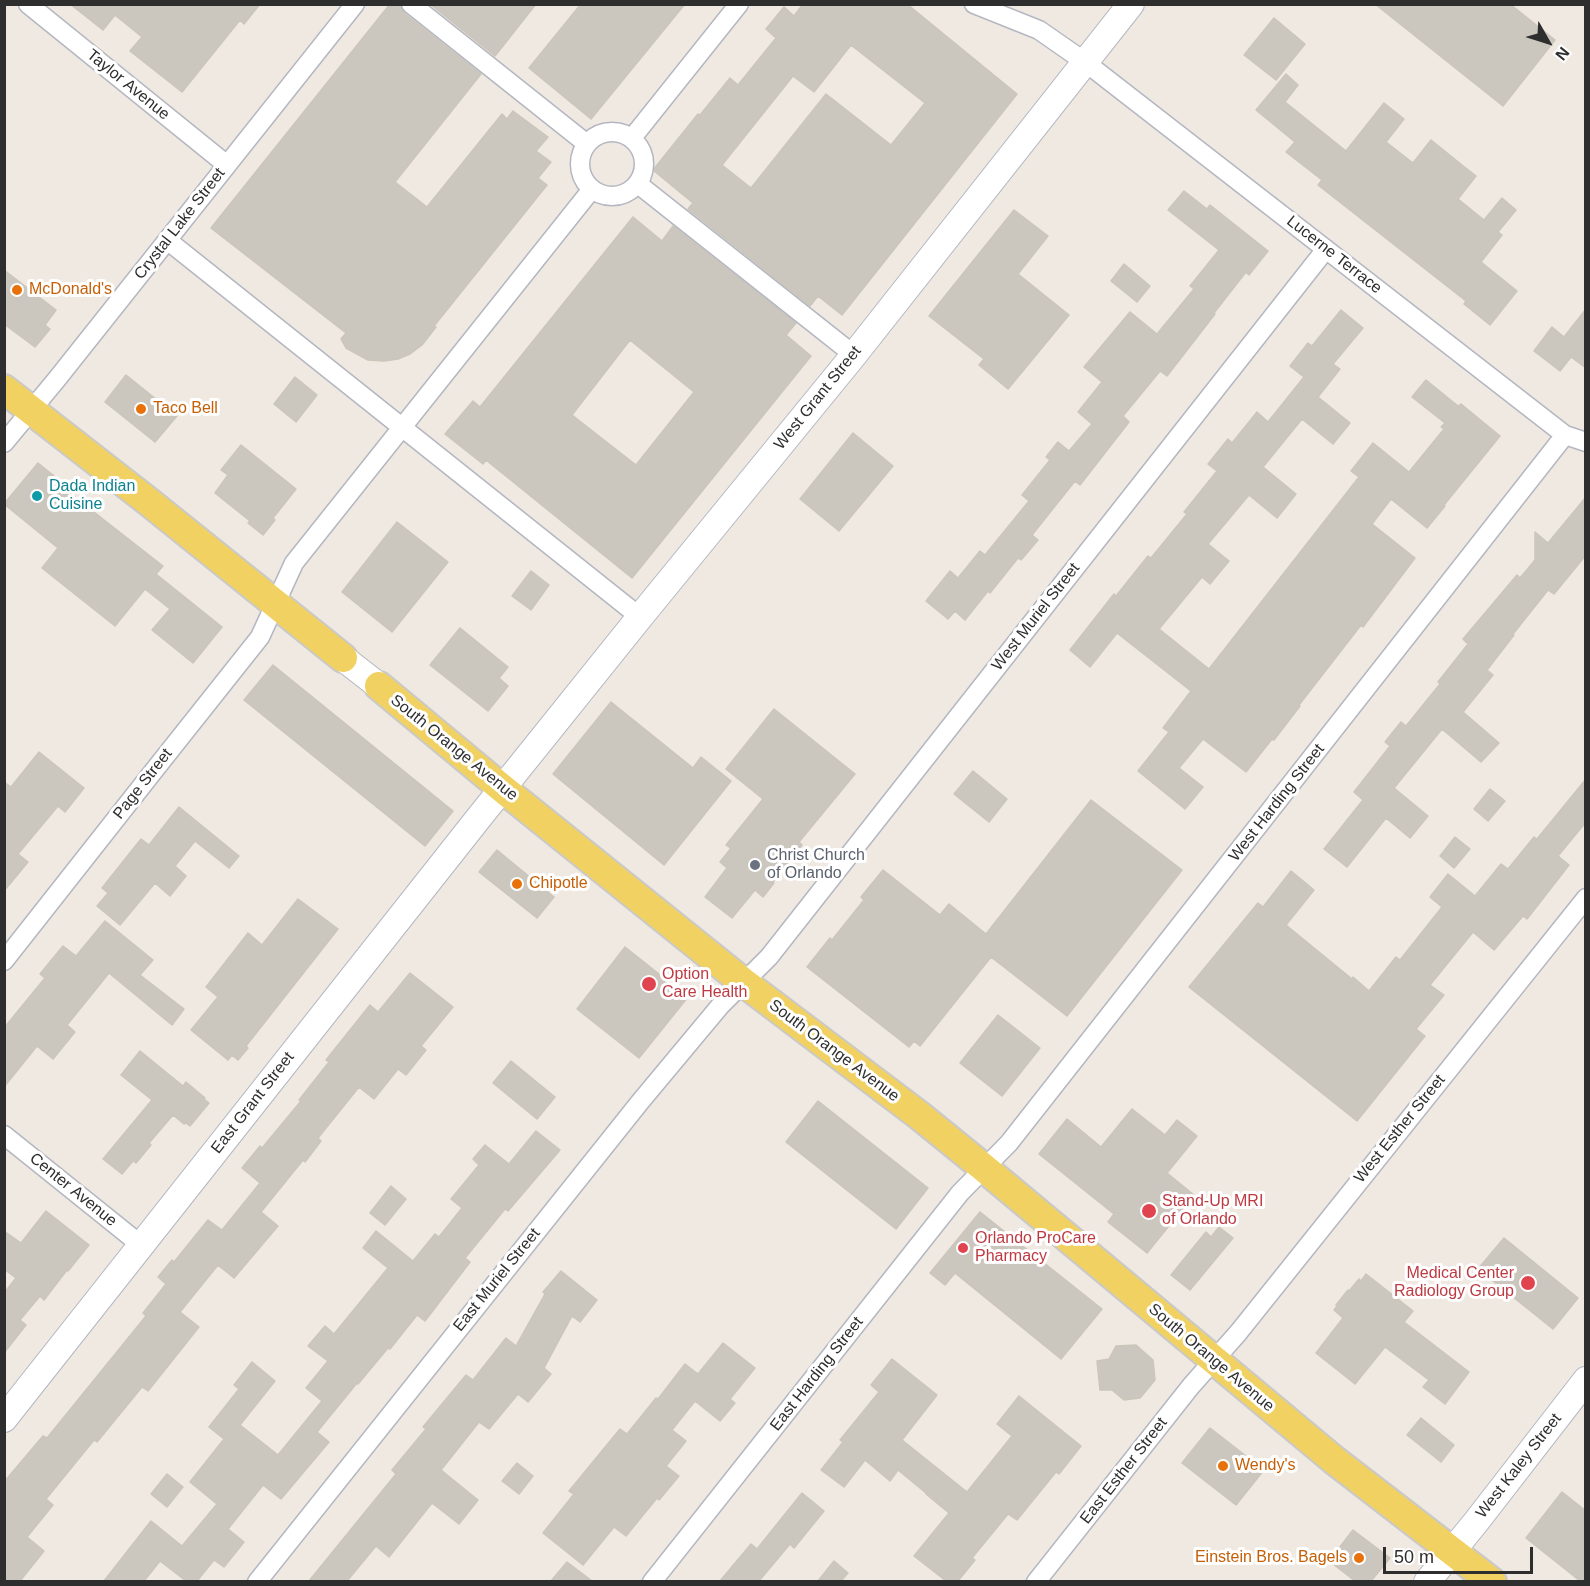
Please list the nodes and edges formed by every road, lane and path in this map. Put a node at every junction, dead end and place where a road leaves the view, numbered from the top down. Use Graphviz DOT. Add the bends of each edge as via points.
graph roads {
  1 [pos="28,4"];
  2 [pos="355,4"];
  3 [pos="411,4"];
  4 [pos="739,4"];
  5 [pos="974,4"];
  6 [pos="1131,4"];
  7 [pos="1085,62"];
  8 [pos="632,138"];
  9 [pos="587,144"];
  10 [pos="227,165"];
  11 [pos="638,184"];
  12 [pos="592,189"];
  13 [pos="167,240"];
  14 [pos="1326,249"];
  15 [pos="854,355"];
  16 [pos="4,389"];
  17 [pos="31,410"];
  18 [pos="402,427"];
  19 [pos="1565,435"];
  20 [pos="1586,442"];
  21 [pos="4,443"];
  22 [pos="275,603"];
  23 [pos="640,617"];
  24 [pos="343,658"];
  25 [pos="379,686"];
  26 [pos="503,789"];
  27 [pos="1586,898"];
  28 [pos="4,961"];
  29 [pos="743,982"];
  30 [pos="4,1135"];
  31 [pos="984,1168"];
  32 [pos="141,1245"];
  33 [pos="1214,1361"];
  34 [pos="1586,1380"];
  35 [pos="4,1419"];
  36 [pos="1452,1551"];
  37 [pos="256,1581"];
  38 [pos="652,1581"];
  39 [pos="1036,1581"];
  40 [pos="1427,1581"];
  41 [pos="1492,1581"];
  1 -- 10 [label="street, Taylor Avenue"];
  2 -- 10 [label="street, Crystal Lake Street"];
  3 -- 9 [label="street"];
  4 -- 8 [label="street"];
  5 -- 7 [label="street, Lucerne Terrace" via="1039,30"];
  6 -- 7 [label="street, West Grant Street"];
  7 -- 14 [label="street, Lucerne Terrace"];
  7 -- 15 [label="street, West Grant Street"];
  8 -- 9 [label="street" via="621,132 609,132 597,135"];
  8 -- 11 [label="street" via="645,160"];
  9 -- 12 [label="street" via="580,167"];
  10 -- 13 [label="street, Crystal Lake Street"];
  11 -- 12 [label="street" via="616,196"];
  11 -- 15 [label="street"];
  12 -- 18 [label="street, Page Street"];
  13 -- 17 [label="street, Crystal Lake Street"];
  13 -- 18 [label="street"];
  14 -- 19 [label="street, Lucerne Terrace"];
  14 -- 29 [label="street, West Muriel Street" via="769,957"];
  15 -- 23 [label="street, West Grant Street"];
  16 -- 17 [label="main road, South Orange Avenue"];
  17 -- 21 [label="street, Crystal Lake Street"];
  17 -- 22 [label="main road, South Orange Avenue"];
  18 -- 22 [label="street, Page Street" via="294,563"];
  18 -- 23 [label="street"];
  19 -- 20 [label="street, Lucerne Terrace"];
  19 -- 31 [label="street, West Harding Street" via="1009,1143"];
  22 -- 24 [label="main road, South Orange Avenue"];
  22 -- 28 [label="street, Page Street" via="260,638"];
  23 -- 26 [label="street, West Grant Street"];
  24 -- 25 [label="street, South Orange Avenue"];
  25 -- 26 [label="main road, South Orange Avenue"];
  26 -- 29 [label="main road, South Orange Avenue"];
  26 -- 32 [label="street, East Grant Street"];
  27 -- 33 [label="street, West Esther Street"];
  29 -- 31 [label="main road, South Orange Avenue"];
  29 -- 37 [label="street, East Muriel Street" via="636,1106"];
  30 -- 32 [label="street, Center Avenue"];
  31 -- 33 [label="main road, South Orange Avenue"];
  31 -- 38 [label="street, East Harding Street" via="960,1193"];
  32 -- 35 [label="street, East Grant Street"];
  33 -- 36 [label="main road, South Orange Avenue"];
  33 -- 39 [label="street, East Esther Street"];
  34 -- 36 [label="street, West Kaley Street"];
  36 -- 40 [label="street, West Kaley Street"];
  36 -- 41 [label="main road, South Orange Avenue"];
}
